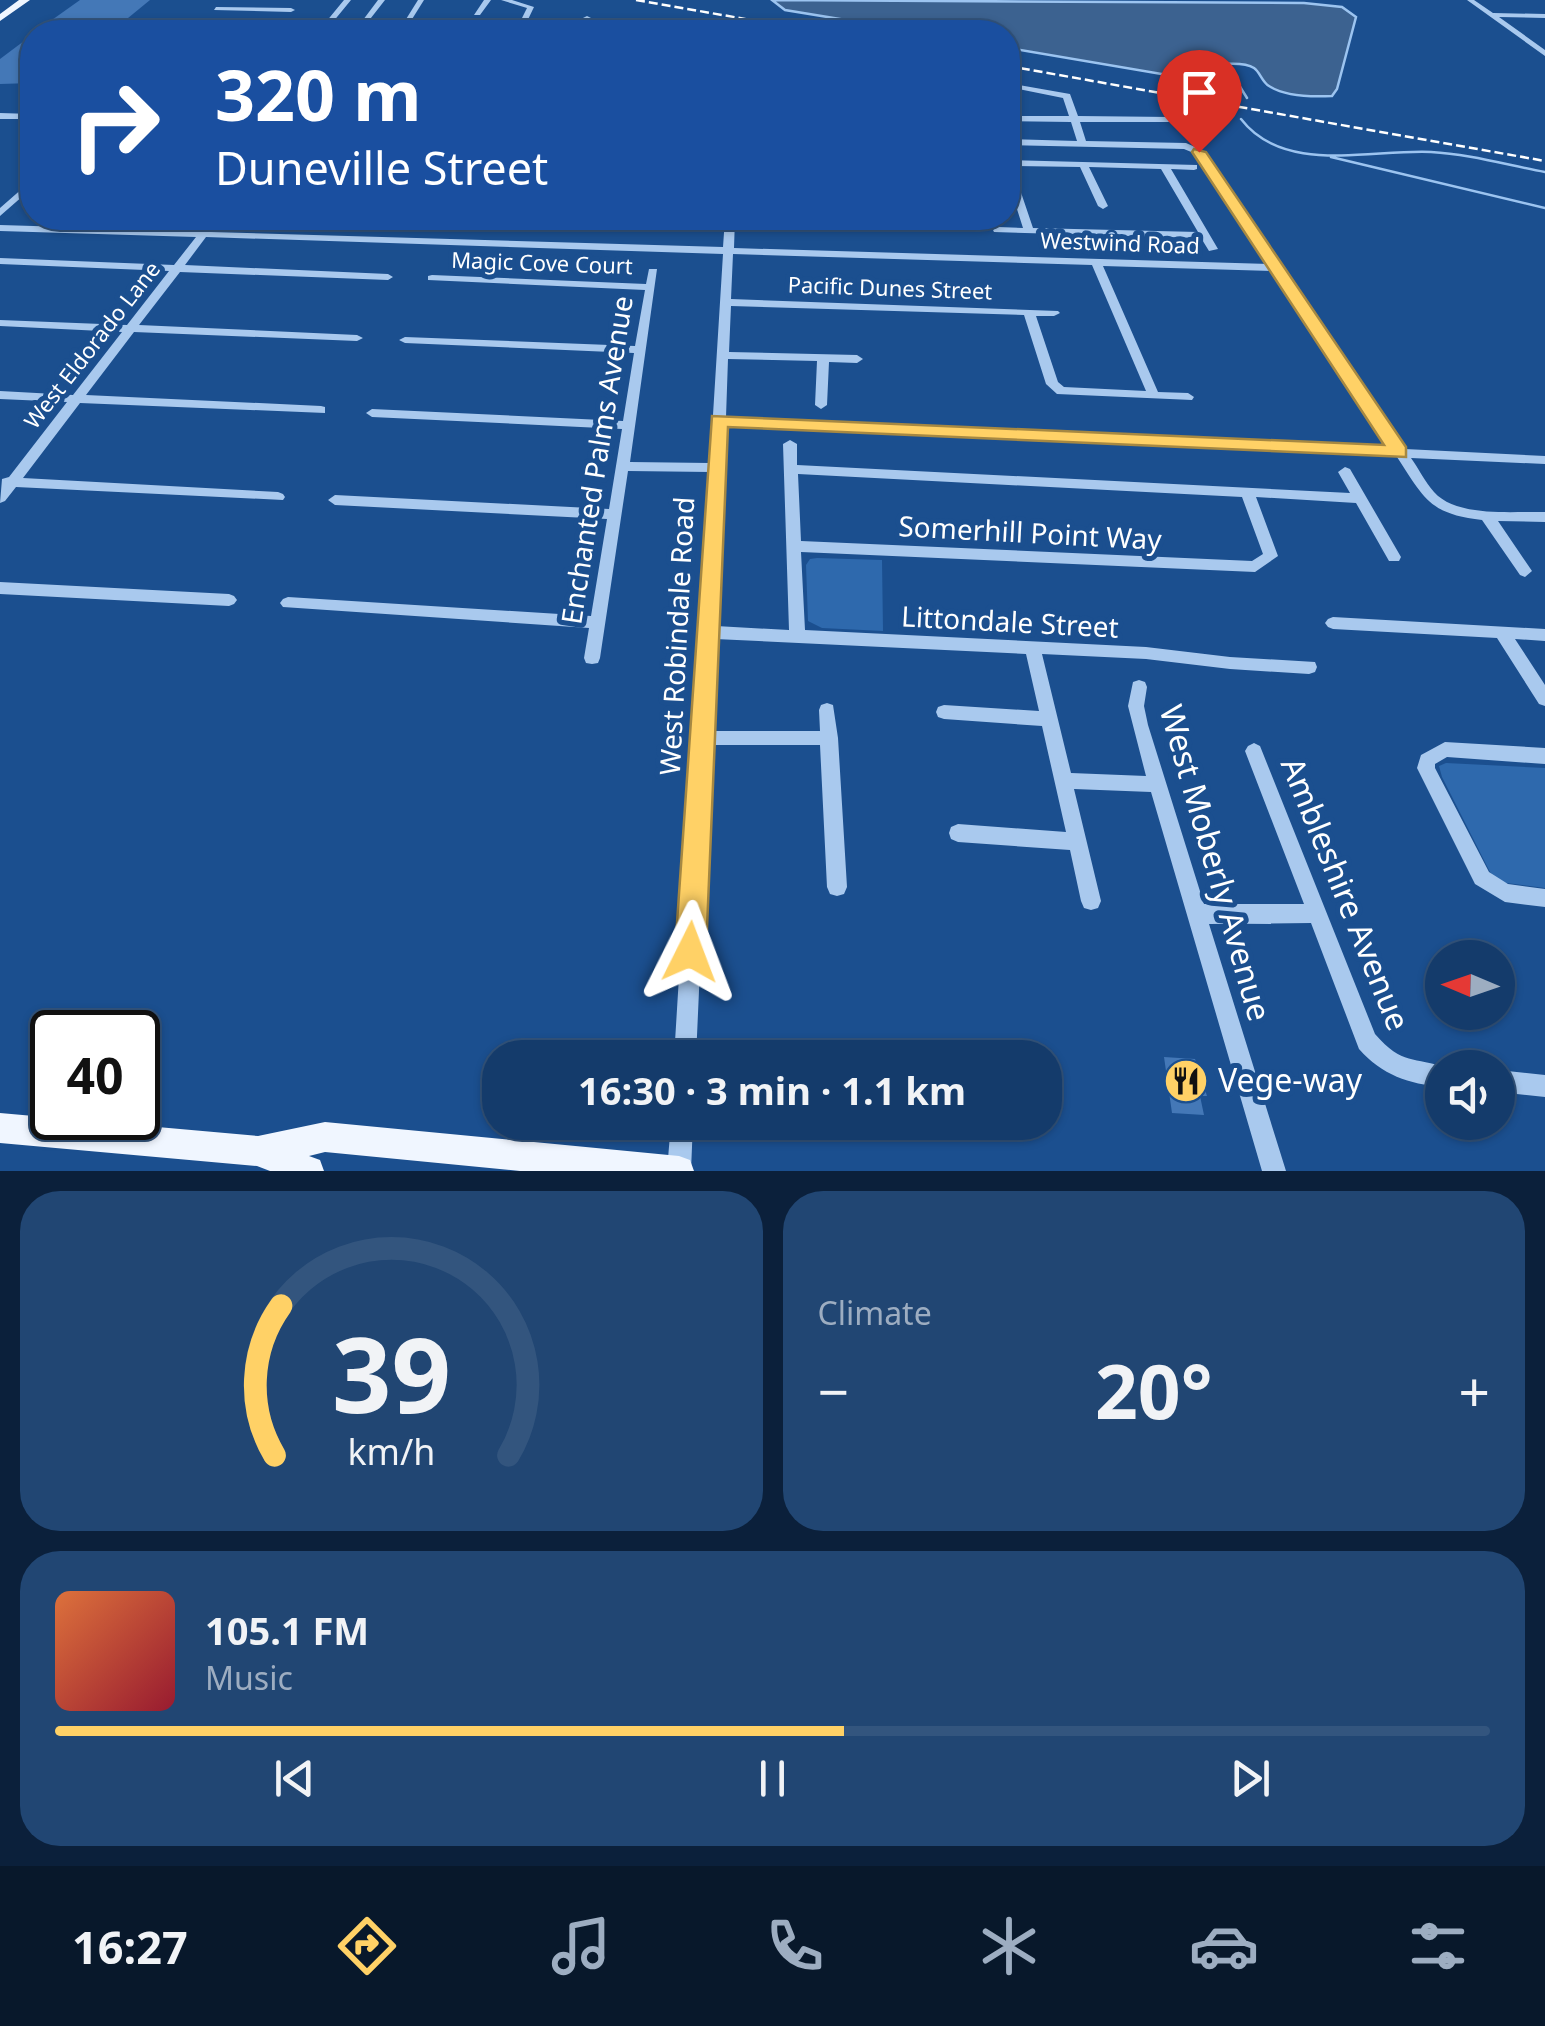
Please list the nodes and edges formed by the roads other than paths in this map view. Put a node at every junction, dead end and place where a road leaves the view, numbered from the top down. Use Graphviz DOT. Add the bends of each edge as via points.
graph roads {
  1 [pos="14,0"];
  2 [pos="26,0"];
  3 [pos="226,0"];
  4 [pos="300,0"];
  5 [pos="348,0"];
  6 [pos="488,0"];
  7 [pos="504,0"];
  8 [pos="1470,0"];
  9 [pos="0,10"];
  10 [pos="216,10"];
  11 [pos="291,10"];
  12 [pos="478,13"];
  13 [pos="1490,15"];
  14 [pos="1545,16"];
  15 [pos="0,18"];
  16 [pos="284,18"];
  17 [pos="204,20"];
  18 [pos="331,20"];
  19 [pos="524,20"];
  20 [pos="1545,54"];
  21 [pos="1020,87"];
  22 [pos="1074,117"];
  23 [pos="1020,119"];
  24 [pos="1168,119"];
  25 [pos="1020,142"];
  26 [pos="1084,145"];
  27 [pos="1083,164"];
  28 [pos="1020,166"];
  29 [pos="1164,166"];
  30 [pos="1194,167"];
  31 [pos="20,194"];
  32 [pos="1020,203"];
  33 [pos="1102,206"];
  34 [pos="0,213"];
  35 [pos="64,230"];
  36 [pos="206,230"];
  37 [pos="729,230"];
  38 [pos="998,230"];
  39 [pos="1029,230"];
  40 [pos="142,232"];
  41 [pos="203,234"];
  42 [pos="1205,236"];
  43 [pos="1213,249"];
  44 [pos="728,251"];
  45 [pos="0,261"];
  46 [pos="1096,262"];
  47 [pos="177,268"];
  48 [pos="1280,268"];
  49 [pos="653,271"];
  50 [pos="388,277"];
  51 [pos="432,278"];
  52 [pos="650,287"];
  53 [pos="726,302"];
  54 [pos="1029,312"];
  55 [pos="1054,313"];
  56 [pos="0,322"];
  57 [pos="130,328"];
  58 [pos="357,338"];
  59 [pos="405,340"];
  60 [pos="640,350"];
  61 [pos="722,355"];
  62 [pos="823,358"];
  63 [pos="857,359"];
  64 [pos="0,395"];
  65 [pos="1154,396"];
  66 [pos="1188,397"];
  67 [pos="76,399"];
  68 [pos="822,405"];
  69 [pos="321,410"];
  70 [pos="372,413"];
  71 [pos="719,420"];
  72 [pos="628,425"];
  73 [pos="790,444"];
  74 [pos="1399,452"];
  75 [pos="1545,460"];
  76 [pos="622,466"];
  77 [pos="716,468"];
  78 [pos="791,470"];
  79 [pos="1344,472"];
  80 [pos="6,482"];
  81 [pos="1247,492"];
  82 [pos="278,497"];
  83 [pos="0,498"];
  84 [pos="1360,498"];
  85 [pos="335,500"];
  86 [pos="614,514"];
  87 [pos="1485,514"];
  88 [pos="1545,517"];
  89 [pos="794,546"];
  90 [pos="1394,557"];
  91 [pos="1525,571"];
  92 [pos="0,588"];
  93 [pos="229,600"];
  94 [pos="288,603"];
  95 [pos="597,622"];
  96 [pos="1333,623"];
  97 [pos="708,632"];
  98 [pos="1502,633"];
  99 [pos="1545,635"];
  100 [pos="797,636"];
  101 [pos="1034,648"];
  102 [pos="592,658"];
  103 [pos="1309,667"];
  104 [pos="1140,687"];
  105 [pos="1545,699"];
  106 [pos="827,710"];
  107 [pos="944,712"];
  108 [pos="1050,720"];
  109 [pos="702,738"];
  110 [pos="829,738"];
  111 [pos="1254,751"];
  112 [pos="1545,756"];
  113 [pos="1064,781"];
  114 [pos="1158,784"];
  115 [pos="958,833"];
  116 [pos="1078,842"];
  117 [pos="837,887"];
  118 [pos="1545,898"];
  119 [pos="1091,900"];
  120 [pos="1316,913"];
  121 [pos="1197,914"];
  122 [pos="686,1040"];
  123 [pos="1425,1075"];
  124 [pos="1515,1083"];
  125 [pos="1545,1086"];
  126 [pos="0,1128"];
  127 [pos="681,1140"];
  128 [pos="258,1151"];
  129 [pos="309,1171"];
  130 [pos="679,1171"];
  131 [pos="1274,1171"];
  1 -- 9 [label="main road"];
  2 -- 15 [label="main road"];
  3 -- 10 [label="street"];
  4 -- 11 [label="street"];
  5 -- 18 [label="street"];
  6 -- 12 [label="street"];
  7 -- 19 [label="street" via="530,5"];
  8 -- 13 [label="street"];
  10 -- 11 [label="street"];
  10 -- 17 [label="street"];
  11 -- 16 [label="street"];
  13 -- 14 [label="street"];
  13 -- 20 [label="street"];
  21 -- 22 [label="street" via="1064,94"];
  22 -- 23 [label="street"];
  22 -- 24 [label="street"];
  22 -- 26 [label="street"];
  25 -- 26 [label="street"];
  26 -- 48 [label="street" via="1192,148"];
  27 -- 28 [label="street"];
  27 -- 29 [label="street"];
  27 -- 33 [label="street"];
  29 -- 30 [label="street"];
  29 -- 42 [label="street"];
  31 -- 34 [label="street"];
  32 -- 39 [label="street"];
  35 -- 40 [label="street, Westwind Road"];
  36 -- 41 [label="street, West Eldorado Lane"];
  37 -- 44 [label="street, West Robindale Road"];
  38 -- 39 [label="street"];
  39 -- 42 [label="street"];
  40 -- 41 [label="street, Westwind Road"];
  41 -- 44 [label="street, Westwind Road"];
  41 -- 47 [label="street, West Eldorado Lane"];
  42 -- 43 [label="street"];
  44 -- 46 [label="street, Westwind Road"];
  44 -- 53 [label="street, West Robindale Road"];
  45 -- 47 [label="street"];
  46 -- 48 [label="street, Westwind Road"];
  46 -- 65 [label="street"];
  47 -- 50 [label="street"];
  47 -- 57 [label="street, West Eldorado Lane"];
  48 -- 74 [label="street"];
  49 -- 52 [label="street, Enchanted Palms Avenue"];
  51 -- 52 [label="street, Magic Cove Court"];
  52 -- 60 [label="street, Enchanted Palms Avenue"];
  53 -- 54 [label="street, Pacific Dunes Street"];
  53 -- 61 [label="street, West Robindale Road"];
  54 -- 55 [label="street, Pacific Dunes Street"];
  54 -- 65 [label="street" via="1052,384"];
  56 -- 57 [label="street"];
  57 -- 58 [label="street"];
  57 -- 67 [label="street, West Eldorado Lane"];
  59 -- 60 [label="street"];
  60 -- 72 [label="street, Enchanted Palms Avenue"];
  61 -- 62 [label="street"];
  61 -- 71 [label="street, West Robindale Road"];
  62 -- 63 [label="street"];
  62 -- 68 [label="street"];
  64 -- 67 [label="street"];
  65 -- 66 [label="street"];
  67 -- 69 [label="street"];
  67 -- 80 [label="street, West Eldorado Lane"];
  70 -- 72 [label="street"];
  71 -- 74 [label="street"];
  71 -- 77 [label="street, West Robindale Road"];
  72 -- 76 [label="street, Enchanted Palms Avenue"];
  73 -- 78 [label="street"];
  74 -- 75 [label="street"];
  74 -- 87 [label="street" via="1444,508"];
  76 -- 77 [label="street"];
  76 -- 86 [label="street, Enchanted Palms Avenue"];
  77 -- 97 [label="street, West Robindale Road"];
  78 -- 81 [label="street"];
  78 -- 89 [label="street"];
  79 -- 84 [label="street"];
  80 -- 82 [label="street"];
  80 -- 83 [label="street, West Eldorado Lane"];
  81 -- 84 [label="street"];
  81 -- 89 [label="street, Somerhill Point Way" via="1270,550 1263,566"];
  84 -- 90 [label="street"];
  85 -- 86 [label="street"];
  86 -- 95 [label="street, Enchanted Palms Avenue"];
  87 -- 88 [label="street"];
  87 -- 91 [label="street"];
  89 -- 100 [label="street"];
  92 -- 93 [label="street"];
  94 -- 95 [label="street"];
  95 -- 102 [label="street, Enchanted Palms Avenue"];
  96 -- 98 [label="street"];
  97 -- 100 [label="street, Littondale Street"];
  97 -- 109 [label="street, West Robindale Road"];
  98 -- 99 [label="street"];
  98 -- 105 [label="street"];
  100 -- 101 [label="street, Littondale Street"];
  101 -- 103 [label="street, Littondale Street"];
  101 -- 108 [label="street"];
  104 -- 114 [label="street, West Moberly Avenue" via="1136,706"];
  106 -- 110 [label="street"];
  107 -- 108 [label="street"];
  108 -- 113 [label="street"];
  109 -- 110 [label="street"];
  109 -- 122 [label="street, West Robindale Road"];
  110 -- 117 [label="street"];
  111 -- 120 [label="street, Ambleshire Avenue"];
  112 -- 118 [label="street" via="1445,750 1427,760 1426,768 1474,866 1492,887"];
  113 -- 114 [label="street"];
  113 -- 116 [label="street"];
  114 -- 121 [label="street, West Moberly Avenue"];
  115 -- 116 [label="street"];
  116 -- 119 [label="street"];
  120 -- 121 [label="street"];
  120 -- 123 [label="street, Ambleshire Avenue" via="1360,1026 1381,1059"];
  121 -- 131 [label="street, West Moberly Avenue"];
  124 -- 125 [label="street"];
  126 -- 128 [label="main road"];
  127 -- 130 [label="street"];
  128 -- 129 [label="main road"];
  128 -- 130 [label="main road" via="325,1137"];
}
